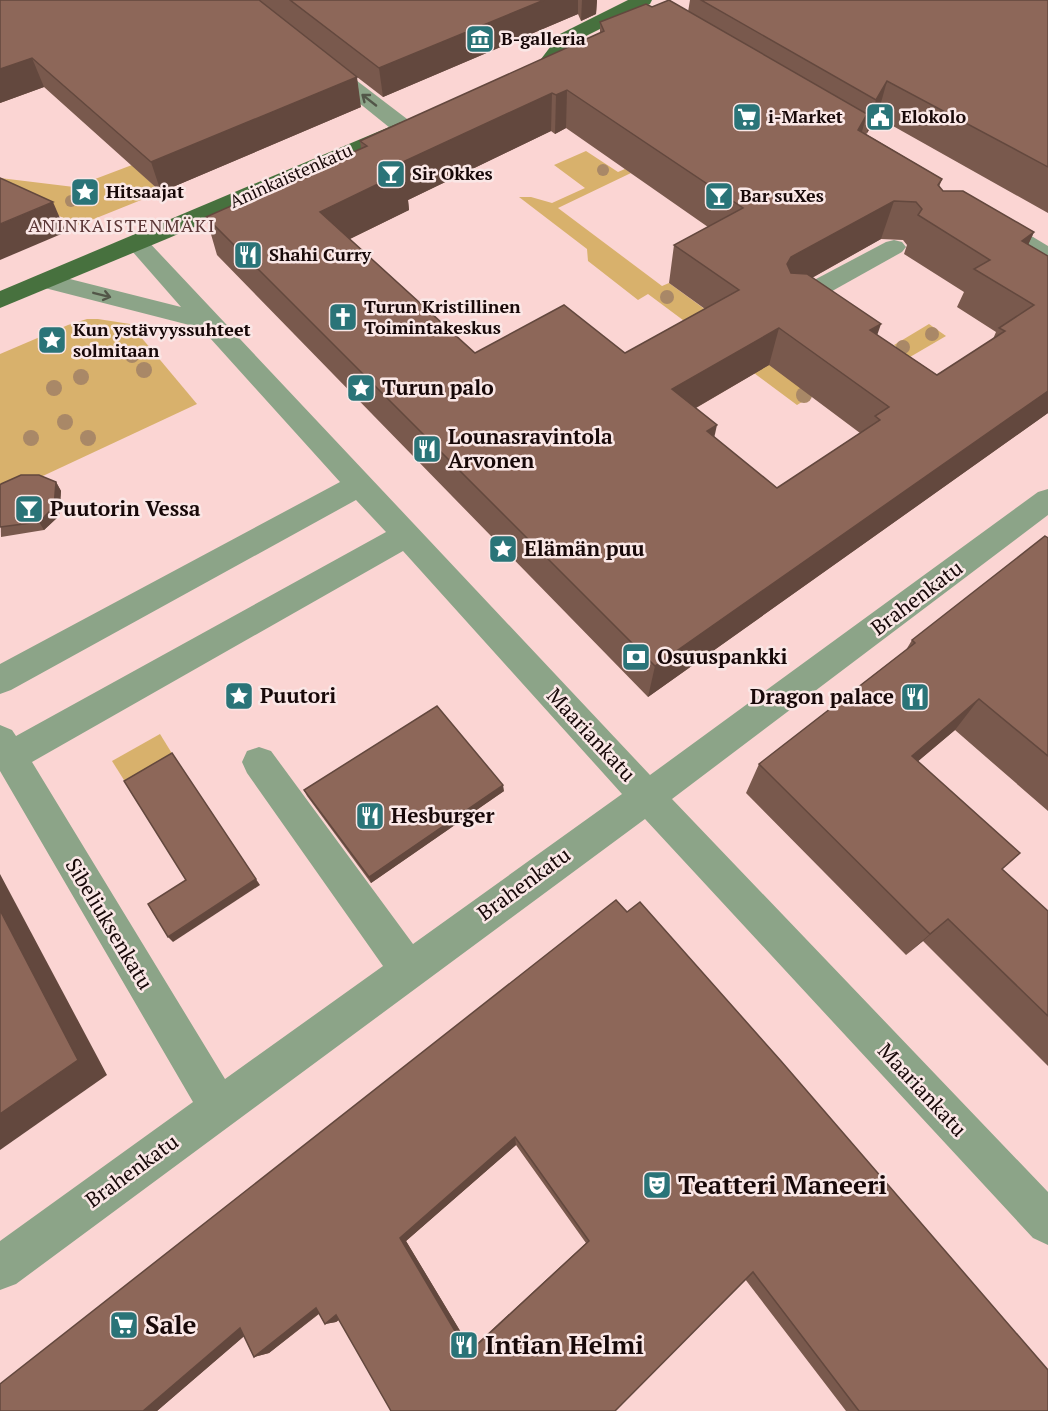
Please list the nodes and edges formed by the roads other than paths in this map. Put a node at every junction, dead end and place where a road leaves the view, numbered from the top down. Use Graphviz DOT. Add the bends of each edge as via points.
graph roads {
  1 [pos="636,6"];
  2 [pos="306,51"];
  3 [pos="574,58"];
  4 [pos="548,63"];
  5 [pos="526,72"];
  6 [pos="411,123"];
  7 [pos="967,208"];
  8 [pos="137,243"];
  9 [pos="894,247"];
  10 [pos="1048,256"];
  11 [pos="46,281"];
  12 [pos="0,300"];
  13 [pos="791,303"];
  14 [pos="211,322"];
  15 [pos="359,485"];
  16 [pos="1048,500"];
  17 [pos="406,535"];
  18 [pos="0,680"];
  19 [pos="5,748"];
  20 [pos="259,762"];
  21 [pos="647,796"];
  22 [pos="408,969"];
  23 [pos="219,1107"];
  24 [pos="1048,1223"];
  25 [pos="0,1268"];
  1 -- 4 [label="main road" via="567,38"];
  6 -- 2 [label="street, one-way"];
  3 -- 4 [label="main road"];
  4 -- 5 [label="main road"];
  6 -- 8 [label="main road, Aninkaistenkatu"];
  7 -- 10 [label="street"];
  8 -- 11 [label="main road, Aninkaistenkatu"];
  8 -- 14 [label="street, Maariankatu"];
  9 -- 13 [label="street"];
  11 -- 12 [label="main road, Aninkaistenkatu"];
  11 -- 14 [label="street, one-way"];
  14 -- 15 [label="street, Maariankatu"];
  15 -- 17 [label="street, Maariankatu"];
  15 -- 18 [label="street"];
  16 -- 21 [label="street, Brahenkatu"];
  17 -- 19 [label="street"];
  17 -- 21 [label="street, Maariankatu"];
  19 -- 23 [label="street, Sibeliuksenkatu"];
  20 -- 22 [label="street"];
  21 -- 22 [label="street, Brahenkatu"];
  21 -- 24 [label="street, Maariankatu"];
  22 -- 23 [label="street, Brahenkatu"];
  23 -- 25 [label="street, Brahenkatu"];
}
